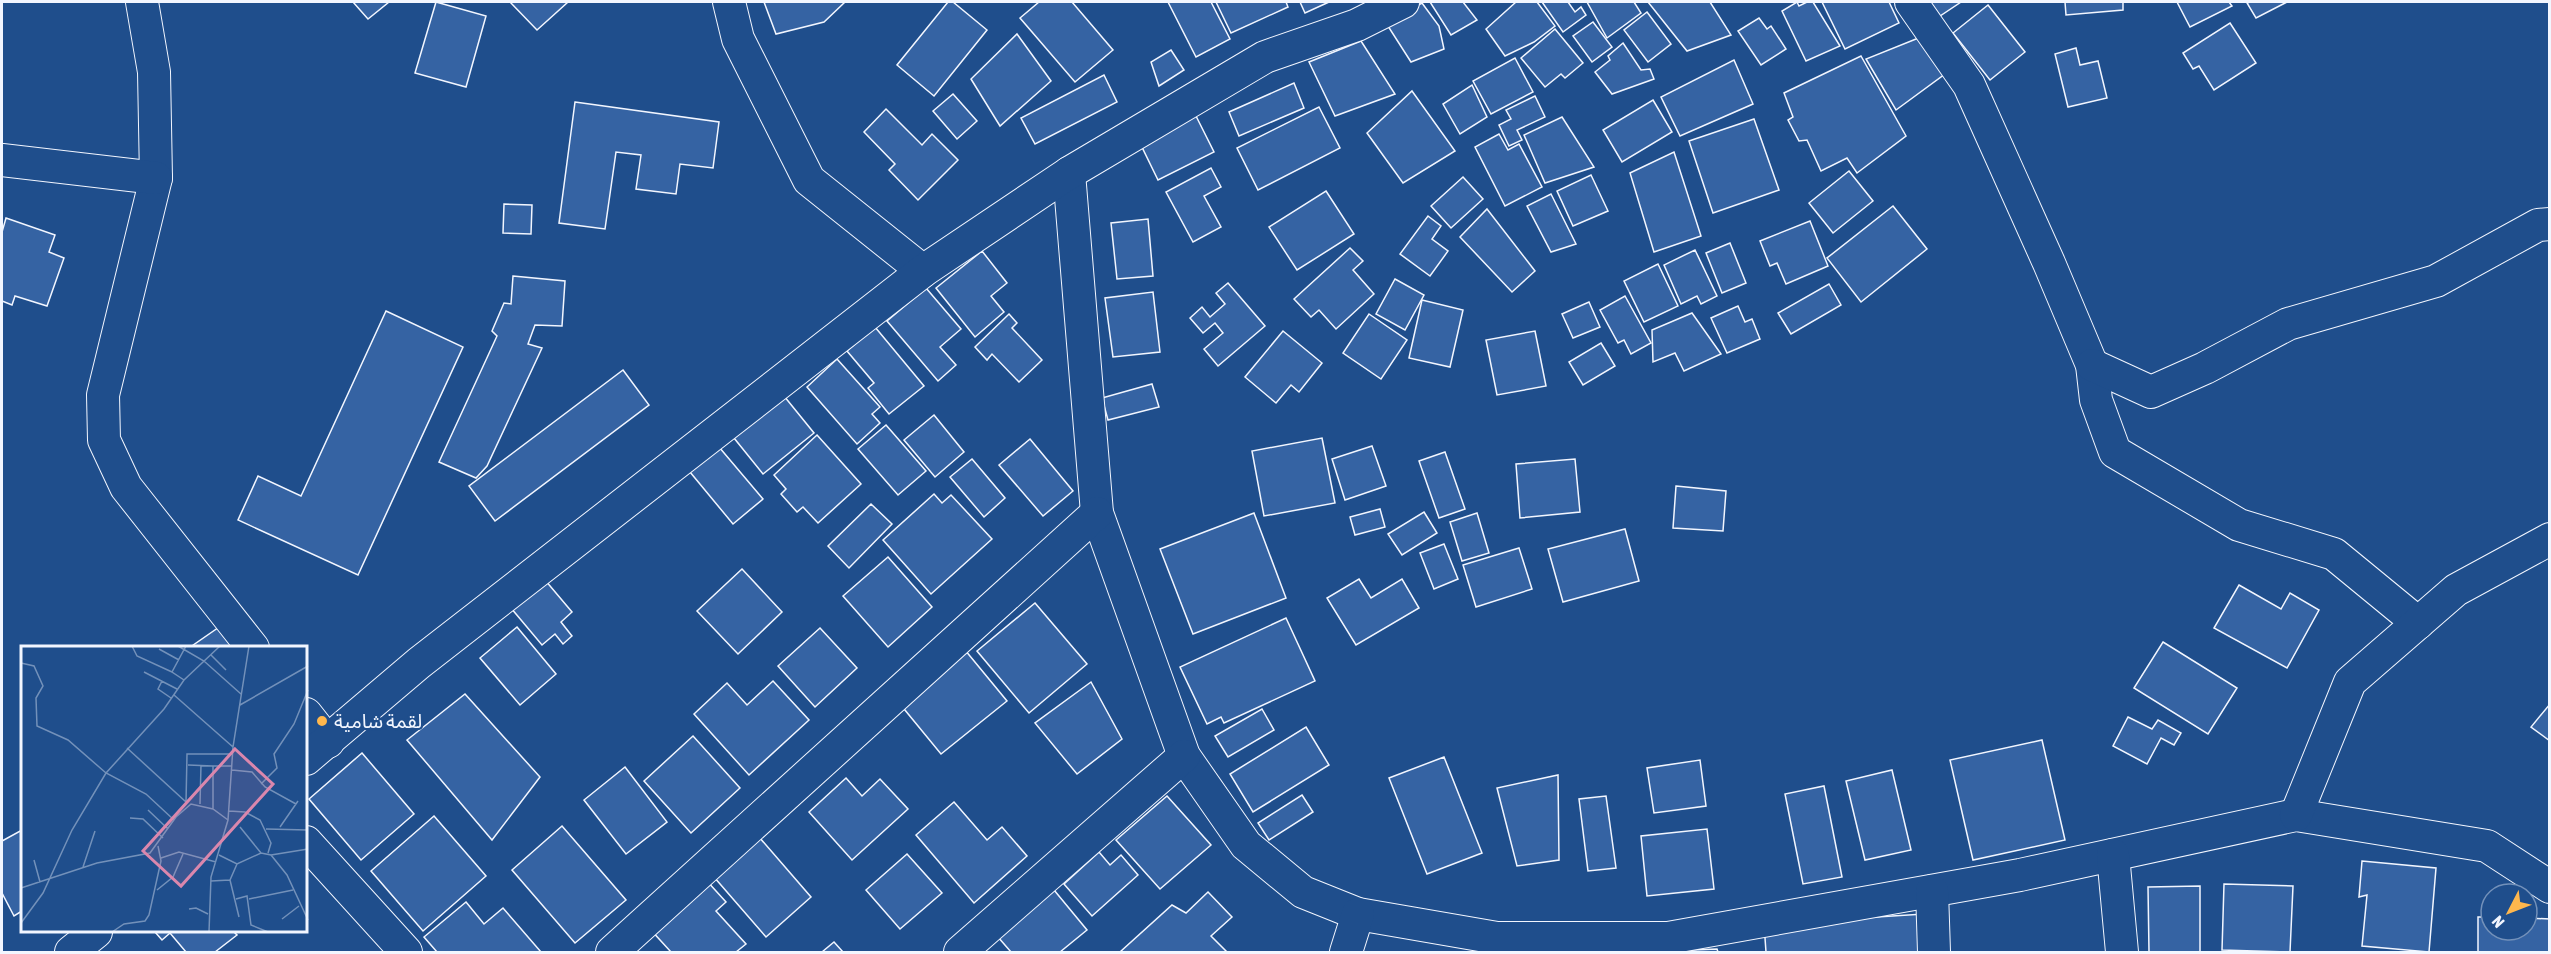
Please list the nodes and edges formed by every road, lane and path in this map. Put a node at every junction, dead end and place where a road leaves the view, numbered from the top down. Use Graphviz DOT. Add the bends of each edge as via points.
graph roads {
  1 [pos="142,2"];
  2 [pos="729,2"];
  3 [pos="1403,2"];
  4 [pos="1911,2"];
  5 [pos="2,160"];
  6 [pos="1069,173"];
  7 [pos="156,178"];
  8 [pos="2550,224"];
  9 [pos="923,271"];
  10 [pos="2091,365"];
  11 [pos="1096,513"];
  12 [pos="2550,539"];
  13 [pos="2418,623"];
  14 [pos="251,646"];
  15 [pos="308,721"];
  16 [pos="317,750"];
  17 [pos="1184,756"];
  18 [pos="2296,815"];
  19 [pos="308,844"];
  20 [pos="2113,855"];
  21 [pos="2550,887"];
  22 [pos="1932,891"];
  23 [pos="1358,914"];
  24 [pos="1728,940"];
  25 [pos="406,952"];
  26 [pos="612,952"];
  27 [pos="960,952"];
  28 [pos="1346,952"];
  29 [pos="1934,952"];
  30 [pos="2122,952"];
  1 -- 7 [label="street" via="154,72"];
  2 -- 9 [label="street" via="738,39 809,180"];
  3 -- 6 [label="street" via="1357,25 1265,57"];
  4 -- 10 [label="street" via="1968,86"];
  5 -- 7 [label="street"];
  6 -- 9 [label="street"];
  6 -- 11 [label="street"];
  7 -- 14 [label="street" via="104,395 104,440 126,487"];
  8 -- 10 [label="street" via="2538,225 2436,281 2288,324 2151,392"];
  9 -- 16 [label="street" via="418,663"];
  10 -- 13 [label="street" via="2096,400 2115,452 2239,525 2334,554"];
  11 -- 17 [label="street"];
  11 -- 26 [label="street"];
  12 -- 13 [label="street" via="2456,590"];
  13 -- 18 [label="street" via="2350,682"];
  15 -- 16 [label="street"];
  17 -- 23 [label="street" via="1246,844 1303,892"];
  17 -- 27 [label="street"];
  18 -- 20 [label="street"];
  18 -- 21 [label="street" via="2487,846"];
  19 -- 25 [label="street"];
  20 -- 22 [label="street"];
  20 -- 30 [label="street"];
  22 -- 24 [label="street"];
  22 -- 29 [label="street"];
  23 -- 24 [label="street" via="1497,938"];
  23 -- 28 [label="street"];
}
